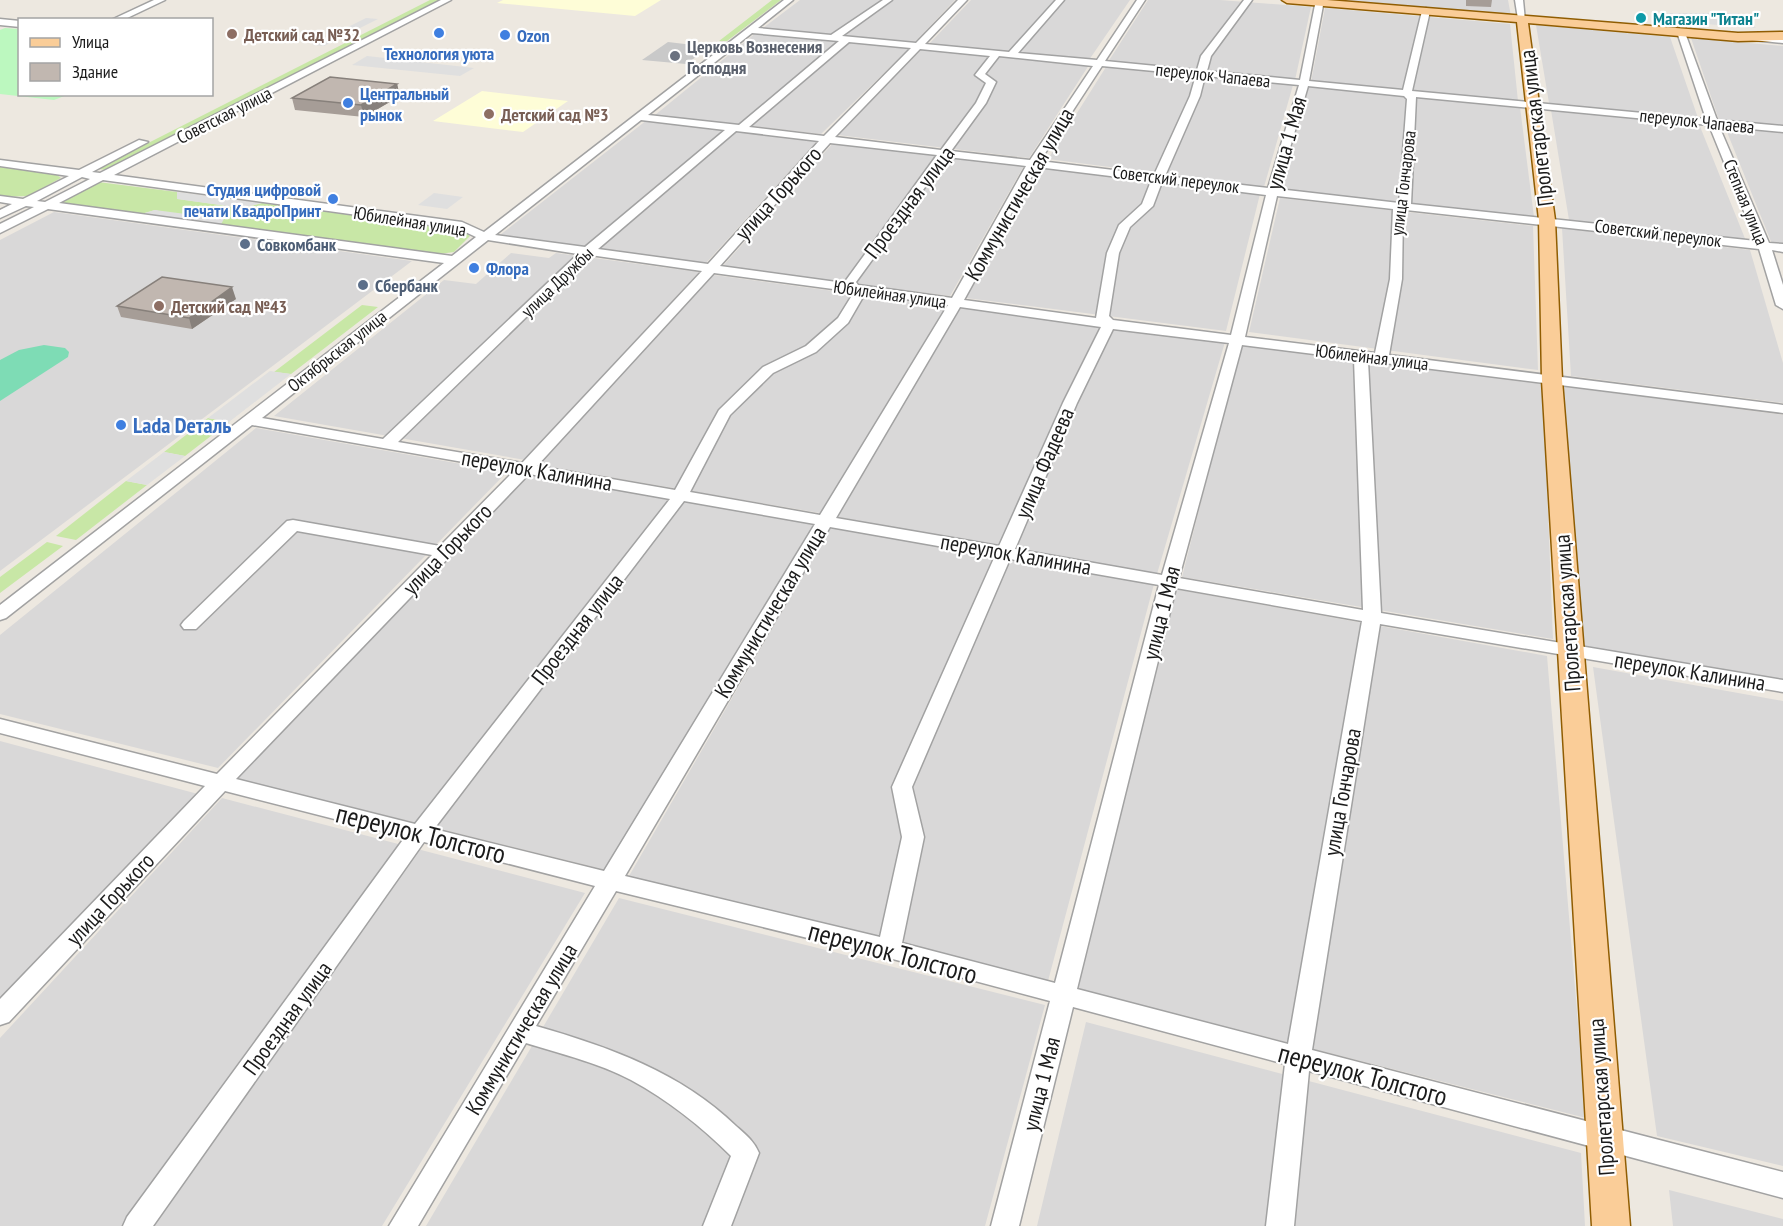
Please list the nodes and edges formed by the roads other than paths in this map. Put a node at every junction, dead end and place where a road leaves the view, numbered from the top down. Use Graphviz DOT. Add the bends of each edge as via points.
graph roads {
  1 [pos="161,0"];
  2 [pos="426,0"];
  3 [pos="447,0"];
  4 [pos="789,0"];
  5 [pos="888,0"];
  6 [pos="963,0"];
  7 [pos="1060,0"];
  8 [pos="1141,0"];
  9 [pos="1248,0"];
  10 [pos="1287,0"];
  11 [pos="1319,1"];
  12 [pos="1521,10"];
  13 [pos="1426,11"];
  14 [pos="120,18"];
  15 [pos="0,22"];
  16 [pos="18,24"];
  17 [pos="751,30"];
  18 [pos="1681,32"];
  19 [pos="833,38"];
  20 [pos="1783,38"];
  21 [pos="846,40"];
  22 [pos="919,46"];
  23 [pos="1003,54"];
  24 [pos="1097,64"];
  25 [pos="1200,74"];
  26 [pos="1304,84"];
  27 [pos="1407,93"];
  28 [pos="1534,105"];
  29 [pos="640,117"];
  30 [pos="184,122"];
  31 [pos="1713,123"];
  32 [pos="738,128"];
  33 [pos="1783,129"];
  34 [pos="153,137"];
  35 [pos="828,138"];
  36 [pos="946,153"];
  37 [pos="1034,162"];
  38 [pos="0,163"];
  39 [pos="79,174"];
  40 [pos="1160,177"];
  41 [pos="101,178"];
  42 [pos="1272,192"];
  43 [pos="0,199"];
  44 [pos="25,202"];
  45 [pos="46,205"];
  46 [pos="1405,205"];
  47 [pos="0,215"];
  48 [pos="1547,220"];
  49 [pos="0,229"];
  50 [pos="483,236"];
  51 [pos="1764,246"];
  52 [pos="1783,248"];
  53 [pos="588,251"];
  54 [pos="452,260"];
  55 [pos="712,268"];
  56 [pos="854,289"];
  57 [pos="956,303"];
  58 [pos="1783,305"];
  59 [pos="1108,324"];
  60 [pos="1236,340"];
  61 [pos="1371,357"];
  62 [pos="1552,380"];
  63 [pos="1783,410"];
  64 [pos="249,420"];
  65 [pos="387,444"];
  66 [pos="526,468"];
  67 [pos="680,496"];
  68 [pos="825,520"];
  69 [pos="444,552"];
  70 [pos="1006,552"];
  71 [pos="1168,581"];
  72 [pos="0,614"];
  73 [pos="1372,617"];
  74 [pos="190,625"];
  75 [pos="1570,651"];
  76 [pos="1783,686"];
  77 [pos="0,726"];
  78 [pos="220,783"];
  79 [pos="420,832"];
  80 [pos="609,881"];
  81 [pos="889,949"];
  82 [pos="1064,997"];
  83 [pos="0,1015"];
  84 [pos="520,1031"];
  85 [pos="1298,1057"];
  86 [pos="1604,1138"];
  87 [pos="1783,1185"];
  88 [pos="137,1226"];
  89 [pos="404,1226"];
  90 [pos="717,1226"];
  91 [pos="1005,1226"];
  92 [pos="1280,1226"];
  93 [pos="1611,1226"];
  1 -- 14 [label="street"];
  2 -- 30 [label="street, Советская улица"];
  3 -- 41 [label="street, Советская улица"];
  4 -- 17 [label="street, Октябрьская улица"];
  5 -- 19 [label="street"];
  6 -- 22 [label="street, улица Горького"];
  7 -- 23 [label="street, Проездная улица"];
  8 -- 24 [label="street, Коммунистическая улица"];
  9 -- 25 [label="street" via="1206,56"];
  10 -- 11 [label="main road"];
  11 -- 13 [label="main road"];
  11 -- 26 [label="street, улица 1 Мая"];
  12 -- 13 [label="main road"];
  12 -- 18 [label="main road"];
  12 -- 28 [label="main road, Пролетарская улица"];
  13 -- 27 [label="street, улица Гончарова"];
  15 -- 16 [label="street"];
  17 -- 19 [label="street, переулок Чапаева"];
  17 -- 29 [label="street, Октябрьская улица"];
  18 -- 20 [label="main road"];
  18 -- 31 [label="street, Степная улица"];
  19 -- 21 [label="street, переулок Чапаева"];
  21 -- 22 [label="street, переулок Чапаева"];
  21 -- 32 [label="street, улица Дружбы"];
  22 -- 23 [label="street, переулок Чапаева"];
  22 -- 35 [label="street, улица Горького"];
  23 -- 24 [label="street, переулок Чапаева"];
  23 -- 36 [label="street, Проездная улица" via="980,75 990,82 981,103"];
  24 -- 25 [label="street, переулок Чапаева"];
  24 -- 37 [label="street, Коммунистическая улица"];
  25 -- 26 [label="street, переулок Чапаева"];
  25 -- 40 [label="street" via="1195,96"];
  26 -- 27 [label="street, переулок Чапаева"];
  26 -- 42 [label="street, улица 1 Мая"];
  27 -- 28 [label="street, переулок Чапаева"];
  27 -- 46 [label="street, улица Гончарова" via="1412,98"];
  28 -- 31 [label="street, переулок Чапаева"];
  28 -- 48 [label="main road, Пролетарская улица"];
  29 -- 32 [label="street, Советский переулок"];
  29 -- 50 [label="street, Октябрьская улица"];
  31 -- 33 [label="street, переулок Чапаева"];
  31 -- 51 [label="street, Степная улица"];
  32 -- 35 [label="street, Советский переулок"];
  32 -- 53 [label="street, улица Дружбы"];
  34 -- 39 [label="street, Советская улица"];
  35 -- 36 [label="street, Советский переулок"];
  35 -- 55 [label="street, улица Горького"];
  36 -- 37 [label="street, Советский переулок"];
  36 -- 56 [label="street, Проездная улица" via="850,282"];
  37 -- 40 [label="street, Советский переулок"];
  37 -- 57 [label="street, Коммунистическая улица"];
  38 -- 39 [label="street, Юбилейная улица"];
  39 -- 41 [label="street, Юбилейная улица"];
  39 -- 44 [label="street, Советская улица"];
  40 -- 42 [label="street, Советский переулок"];
  40 -- 59 [label="street" via="1147,206 1125,225 1113,253 1102,317"];
  41 -- 45 [label="street, Советская улица"];
  41 -- 50 [label="street, Юбилейная улица" via="462,226"];
  42 -- 46 [label="street, Советский переулок"];
  42 -- 60 [label="street, улица 1 Мая"];
  43 -- 44 [label="street, Юбилейная улица"];
  44 -- 45 [label="street, Юбилейная улица"];
  44 -- 47 [label="street, Советская улица"];
  45 -- 49 [label="street, Советская улица"];
  45 -- 54 [label="street, Юбилейная улица"];
  46 -- 48 [label="street, Советский переулок"];
  46 -- 61 [label="street, улица Гончарова" via="1397,211 1396,279"];
  48 -- 51 [label="street, Советский переулок"];
  48 -- 62 [label="main road, Пролетарская улица"];
  50 -- 53 [label="street, Юбилейная улица"];
  50 -- 54 [label="street, Октябрьская улица"];
  51 -- 52 [label="street, Советский переулок"];
  51 -- 58 [label="street, Степная улица"];
  53 -- 55 [label="street, Юбилейная улица"];
  53 -- 65 [label="street, улица Дружбы"];
  54 -- 64 [label="street, Октябрьская улица"];
  55 -- 56 [label="street, Юбилейная улица"];
  55 -- 66 [label="street, улица Горького"];
  56 -- 57 [label="street, Юбилейная улица"];
  56 -- 67 [label="street, Проездная улица" via="857,297 843,321 811,349 768,370 724,414"];
  57 -- 59 [label="street, Юбилейная улица"];
  57 -- 68 [label="street, Коммунистическая улица"];
  59 -- 60 [label="street, Юбилейная улица"];
  59 -- 70 [label="street, улица Фадеева"];
  60 -- 61 [label="street, Юбилейная улица"];
  60 -- 71 [label="street, улица 1 Мая"];
  61 -- 62 [label="street, Юбилейная улица"];
  61 -- 73 [label="street, улица Гончарова"];
  62 -- 63 [label="street, Юбилейная улица"];
  62 -- 75 [label="main road, Пролетарская улица"];
  64 -- 65 [label="street, переулок Калинина"];
  64 -- 72 [label="street, Октябрьская улица"];
  65 -- 66 [label="street, переулок Калинина"];
  66 -- 67 [label="street, переулок Калинина"];
  66 -- 69 [label="street, улица Горького"];
  67 -- 68 [label="street, переулок Калинина"];
  67 -- 79 [label="street, Проездная улица"];
  68 -- 70 [label="street, переулок Калинина"];
  68 -- 80 [label="street, Коммунистическая улица"];
  69 -- 74 [label="street" via="293,525"];
  69 -- 78 [label="street, улица Горького"];
  70 -- 71 [label="street, переулок Калинина"];
  70 -- 81 [label="street, улица Фадеева" via="902,787 913,837"];
  71 -- 73 [label="street, переулок Калинина"];
  71 -- 82 [label="street, улица 1 Мая"];
  73 -- 75 [label="street, переулок Калинина"];
  73 -- 85 [label="street, улица Гончарова"];
  75 -- 76 [label="street, переулок Калинина"];
  75 -- 86 [label="main road, Пролетарская улица"];
  77 -- 78 [label="street, переулок Толстого"];
  78 -- 79 [label="street, переулок Толстого"];
  78 -- 83 [label="street, улица Горького"];
  79 -- 80 [label="street, переулок Толстого"];
  79 -- 88 [label="street, Проездная улица"];
  80 -- 81 [label="street, переулок Толстого"];
  80 -- 84 [label="street, Коммунистическая улица"];
  81 -- 82 [label="street, переулок Толстого"];
  82 -- 85 [label="street, переулок Толстого"];
  82 -- 91 [label="street, улица 1 Мая"];
  84 -- 89 [label="street, Коммунистическая улица"];
  84 -- 90 [label="street" via="605,1057 641,1073 712,1120 746,1153"];
  85 -- 86 [label="street, переулок Толстого"];
  85 -- 92 [label="street, улица Гончарова"];
  86 -- 87 [label="street, переулок Толстого"];
  86 -- 93 [label="main road, Пролетарская улица"];
}
